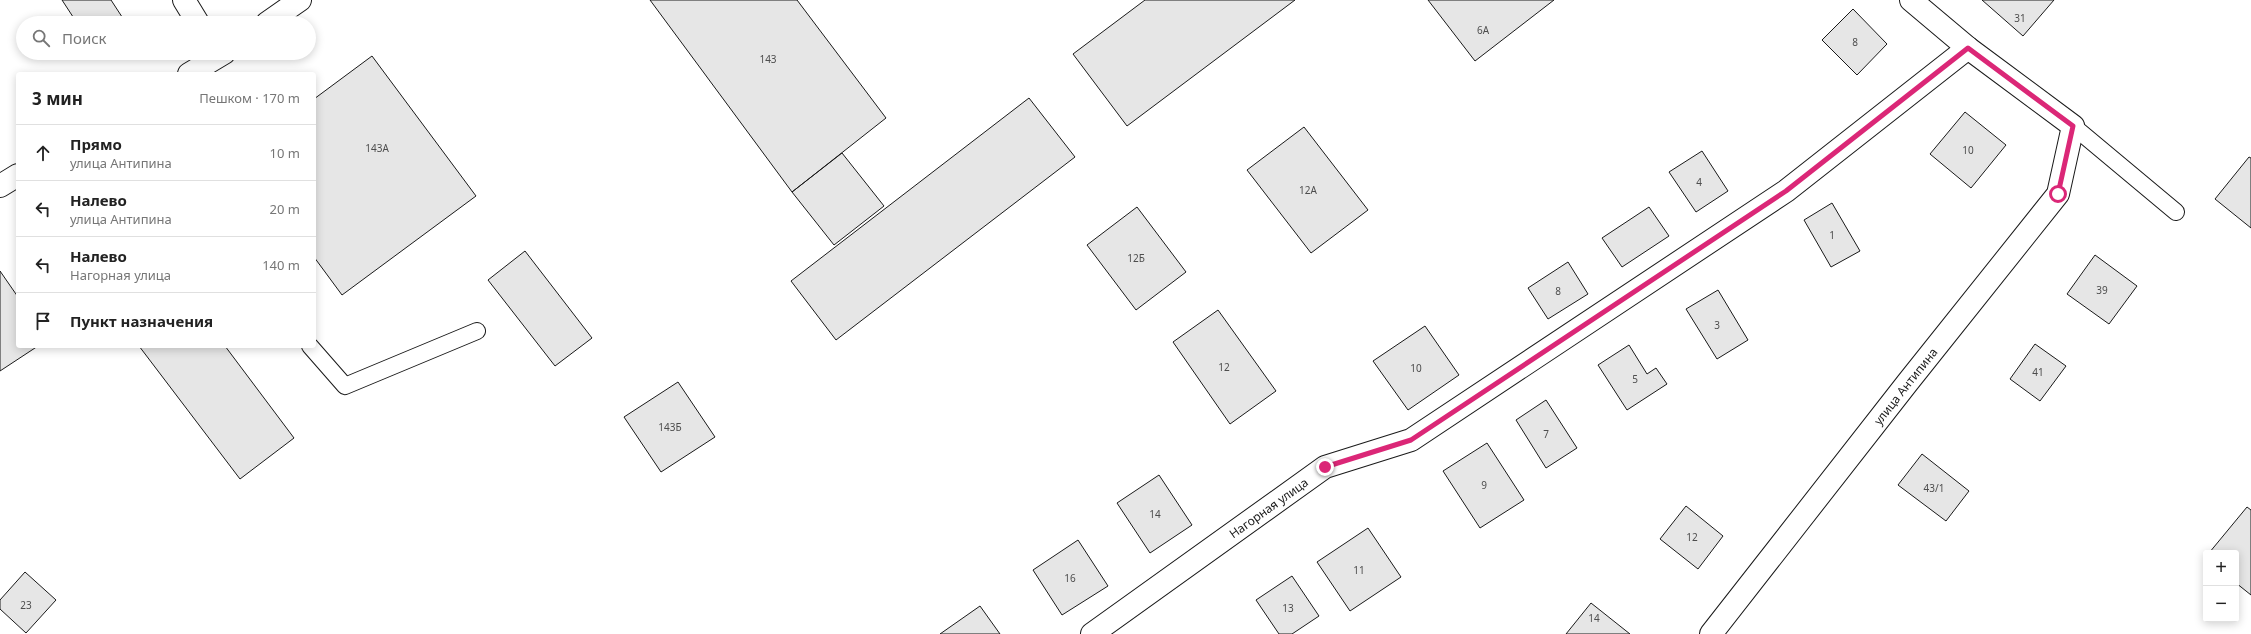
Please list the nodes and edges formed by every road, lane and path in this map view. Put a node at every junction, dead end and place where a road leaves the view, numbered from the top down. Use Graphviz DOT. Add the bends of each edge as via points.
graph roads {
  1 [pos="184,0"];
  2 [pos="300,0"];
  3 [pos="1911,0"];
  4 [pos="194,16"];
  5 [pos="277,16"];
  6 [pos="1968,48"];
  7 [pos="211,60"];
  8 [pos="192,72"];
  9 [pos="2073,126"];
  10 [pos="16,176"];
  11 [pos="0,186"];
  12 [pos="2176,212"];
  13 [pos="477,331"];
  14 [pos="312,348"];
  15 [pos="1092,634"];
  16 [pos="1711,634"];
  1 -- 4 [label="street"];
  2 -- 5 [label="street"];
  3 -- 6 [label="street"];
  6 -- 9 [label="street"];
  6 -- 15 [label="street, Нагорная улица" via="1779,196 1411,440 1325,467"];
  7 -- 8 [label="street"];
  9 -- 12 [label="lane"];
  9 -- 16 [label="street, улица Антипина" via="2058,194"];
  10 -- 11 [label="street"];
  13 -- 14 [label="lane" via="345,386"];
}
